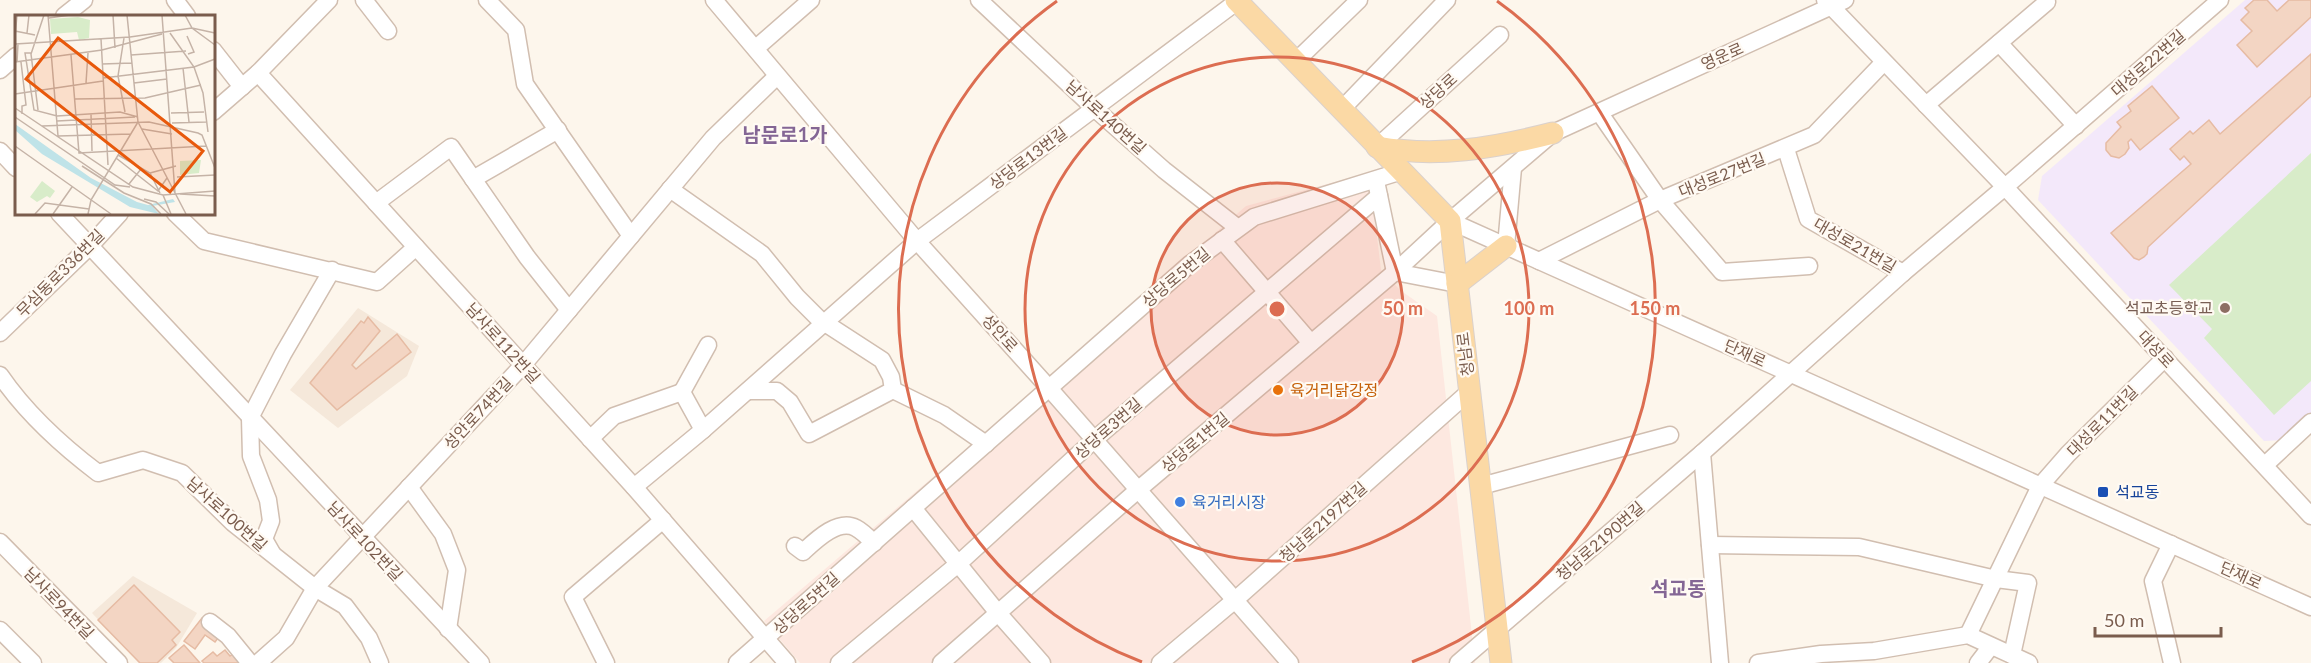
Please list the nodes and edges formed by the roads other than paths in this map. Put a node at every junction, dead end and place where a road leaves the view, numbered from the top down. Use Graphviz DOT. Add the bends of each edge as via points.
graph roads {
  1 [pos="84,0"];
  2 [pos="175,0"];
  3 [pos="328,0"];
  4 [pos="364,0"];
  5 [pos="487,0"];
  6 [pos="714,0"];
  7 [pos="811,0"];
  8 [pos="979,0"];
  9 [pos="1238,0"];
  10 [pos="1359,0"];
  11 [pos="1447,0"];
  12 [pos="2220,0"];
  13 [pos="1834,2"];
  14 [pos="2047,2"];
  15 [pos="65,15"];
  16 [pos="186,15"];
  17 [pos="388,31"];
  18 [pos="1500,35"];
  19 [pos="1999,43"];
  20 [pos="756,48"];
  21 [pos="214,51"];
  22 [pos="15,58"];
  23 [pos="1295,62"];
  24 [pos="1884,62"];
  25 [pos="0,71"];
  26 [pos="258,73"];
  27 [pos="777,76"];
  28 [pos="15,77"];
  29 [pos="242,87"];
  30 [pos="1926,105"];
  31 [pos="1094,108"];
  32 [pos="1341,110"];
  33 [pos="214,111"];
  34 [pos="1599,112"];
  35 [pos="2076,126"];
  36 [pos="558,130"];
  37 [pos="1553,133"];
  38 [pos="1377,147"];
  39 [pos="1786,149"];
  40 [pos="0,151"];
  41 [pos="15,167"];
  42 [pos="1513,168"];
  43 [pos="1402,171"];
  44 [pos="473,178"];
  45 [pos="1377,187"];
  46 [pos="2005,187"];
  47 [pos="670,189"];
  48 [pos="1660,200"];
  49 [pos="375,203"];
  50 [pos="60,214"];
  51 [pos="119,214"];
  52 [pos="175,214"];
  53 [pos="1450,221"];
  54 [pos="1238,228"];
  55 [pos="631,236"];
  56 [pos="1222,240"];
  57 [pos="917,241"];
  58 [pos="90,246"];
  59 [pos="1506,246"];
  60 [pos="416,247"];
  61 [pos="1539,261"];
  62 [pos="1809,266"];
  63 [pos="332,270"];
  64 [pos="1395,272"];
  65 [pos="1903,273"];
  66 [pos="1457,284"];
  67 [pos="1266,291"];
  68 [pos="569,310"];
  69 [pos="824,323"];
  70 [pos="0,333"];
  71 [pos="1311,343"];
  72 [pos="708,345"];
  73 [pos="2165,358"];
  74 [pos="523,365"];
  75 [pos="1789,373"];
  76 [pos="0,375"];
  77 [pos="1049,388"];
  78 [pos="892,390"];
  79 [pos="748,391"];
  80 [pos="1470,391"];
  81 [pos="682,392"];
  82 [pos="250,418"];
  83 [pos="2311,422"];
  84 [pos="704,430"];
  85 [pos="1670,435"];
  86 [pos="590,439"];
  87 [pos="1095,440"];
  88 [pos="986,444"];
  89 [pos="1702,453"];
  90 [pos="2265,465"];
  91 [pos="1480,486"];
  92 [pos="2040,486"];
  93 [pos="410,487"];
  94 [pos="634,487"];
  95 [pos="1139,489"];
  96 [pos="913,508"];
  97 [pos="2311,516"];
  98 [pos="663,520"];
  99 [pos="362,538"];
  100 [pos="0,542"];
  101 [pos="874,543"];
  102 [pos="2171,544"];
  103 [pos="1710,545"];
  104 [pos="795,546"];
  105 [pos="272,554"];
  106 [pos="958,564"];
  107 [pos="1996,579"];
  108 [pos="315,588"];
  109 [pos="1235,600"];
  110 [pos="2311,607"];
  111 [pos="998,613"];
  112 [pos="210,622"];
  113 [pos="448,629"];
  114 [pos="1497,629"];
  115 [pos="0,630"];
  116 [pos="1968,635"];
  117 [pos="766,639"];
  118 [pos="1991,646"];
  119 [pos="2012,655"];
  120 [pos="1180,657"];
  121 [pos="1842,658"];
  122 [pos="33,663"];
  123 [pos="119,663"];
  124 [pos="250,663"];
  125 [pos="258,663"];
  126 [pos="380,663"];
  127 [pos="481,663"];
  128 [pos="606,663"];
  129 [pos="737,663"];
  130 [pos="787,663"];
  131 [pos="839,663"];
  132 [pos="941,663"];
  133 [pos="1042,663"];
  134 [pos="1160,663"];
  135 [pos="1290,663"];
  136 [pos="1458,663"];
  137 [pos="1501,663"];
  138 [pos="1720,663"];
  139 [pos="1758,663"];
  140 [pos="1978,663"];
  141 [pos="2029,663"];
  142 [pos="2172,663"];
  1 -- 15 [label="street"];
  2 -- 16 [label="street"];
  3 -- 26 [label="street"];
  4 -- 17 [label="street"];
  5 -- 36 [label="street" via="516,30 525,84"];
  6 -- 20 [label="street, 성안로"];
  7 -- 20 [label="street"];
  8 -- 31 [label="street, 남사로140번길"];
  9 -- 23 [label="main road"];
  9 -- 31 [label="street, 상당로13번길"];
  10 -- 23 [label="street"];
  11 -- 32 [label="street"];
  12 -- 35 [label="street, 대성로22번길"];
  13 -- 24 [label="street, 대성로"];
  13 -- 34 [label="street, 영운로"];
  14 -- 19 [label="street"];
  18 -- 38 [label="street, 상당로"];
  19 -- 30 [label="street"];
  19 -- 35 [label="street"];
  20 -- 27 [label="street, 성안로"];
  21 -- 29 [label="street"];
  22 -- 25 [label="street"];
  23 -- 32 [label="main road"];
  24 -- 30 [label="street, 대성로"];
  24 -- 39 [label="street, 대성로27번길" via="1815,135"];
  25 -- 28 [label="street"];
  26 -- 29 [label="street"];
  26 -- 49 [label="street, 남사로112번길"];
  27 -- 47 [label="street, 성안로74번길" via="713,138"];
  27 -- 57 [label="street, 성안로"];
  29 -- 33 [label="street"];
  30 -- 46 [label="street, 대성로"];
  31 -- 54 [label="street, 남사로140번길"];
  31 -- 57 [label="street, 상당로13번길"];
  32 -- 38 [label="main road"];
  34 -- 37 [label="street, 영운로"];
  34 -- 48 [label="street"];
  35 -- 46 [label="street, 대성로22번길"];
  36 -- 44 [label="street"];
  36 -- 55 [label="street"];
  37 -- 38 [label="main road" via="1477,150 1405,152"];
  37 -- 42 [label="street, 영운로"];
  38 -- 43 [label="main road"];
  39 -- 48 [label="street, 대성로27번길"];
  39 -- 65 [label="street, 대성로21번길" via="1809,219"];
  40 -- 41 [label="street"];
  42 -- 53 [label="street, 영운로"];
  42 -- 59 [label="street"];
  43 -- 45 [label="street, 상당로5번길"];
  43 -- 53 [label="main road"];
  44 -- 49 [label="street" via="451,147"];
  44 -- 68 [label="street"];
  45 -- 54 [label="street, 상당로5번길" via="1254,217"];
  45 -- 64 [label="street"];
  45 -- 67 [label="street, 상당로3번길"];
  46 -- 65 [label="street, 대성로21번길"];
  46 -- 73 [label="street, 대성로"];
  47 -- 55 [label="street, 성안로74번길"];
  47 -- 69 [label="street" via="762,254"];
  48 -- 61 [label="street, 대성로27번길"];
  48 -- 62 [label="street" via="1722,272"];
  49 -- 60 [label="street, 남사로112번길"];
  50 -- 58 [label="street, 남사로102번길"];
  51 -- 58 [label="street, 무심동로336번길"];
  52 -- 63 [label="street" via="204,241"];
  53 -- 59 [label="street, 단재로"];
  53 -- 64 [label="street, 상당로1번길"];
  53 -- 66 [label="main road, 청남로"];
  54 -- 56 [label="street, 상당로5번길"];
  55 -- 68 [label="street, 성안로74번길"];
  56 -- 67 [label="street"];
  56 -- 77 [label="street, 상당로5번길"];
  57 -- 69 [label="street, 상당로13번길"];
  57 -- 77 [label="street, 성안로"];
  58 -- 70 [label="street, 무심동로336번길"];
  58 -- 82 [label="street, 남사로102번길"];
  59 -- 61 [label="street, 단재로"];
  59 -- 66 [label="main road"];
  60 -- 63 [label="street" via="377,282"];
  60 -- 74 [label="street, 남사로112번길"];
  61 -- 75 [label="street, 단재로"];
  63 -- 82 [label="street"];
  64 -- 66 [label="street"];
  64 -- 71 [label="street, 상당로1번길"];
  65 -- 75 [label="street, 대성로21번길"];
  66 -- 80 [label="main road, 청남로"];
  67 -- 71 [label="street"];
  67 -- 87 [label="street, 상당로3번길"];
  68 -- 74 [label="street, 성안로74번길"];
  69 -- 78 [label="street" via="882,360 891,377"];
  69 -- 79 [label="street, 상당로13번길"];
  71 -- 95 [label="street, 상당로1번길"];
  72 -- 81 [label="street"];
  73 -- 90 [label="street, 대성로"];
  73 -- 92 [label="street, 대성로11번길"];
  74 -- 86 [label="street, 남사로112번길"];
  74 -- 93 [label="street, 성안로74번길"];
  75 -- 89 [label="street, 청남로2190번길"];
  75 -- 92 [label="street, 단재로"];
  76 -- 105 [label="street, 남사로100번길" via="65,448 98,473 143,460 182,473 233,523"];
  77 -- 87 [label="street, 성안로"];
  77 -- 88 [label="street, 상당로5번길"];
  78 -- 79 [label="street" via="809,434 790,402 777,391"];
  78 -- 88 [label="street" via="944,415"];
  79 -- 84 [label="street, 상당로13번길"];
  80 -- 91 [label="main road, 청남로"];
  80 -- 109 [label="street, 청남로2197번길"];
  81 -- 84 [label="street"];
  81 -- 86 [label="street" via="614,417"];
  82 -- 99 [label="street, 남사로102번길"];
  82 -- 105 [label="street" via="252,456 268,500 271,521 264,539"];
  83 -- 90 [label="street"];
  84 -- 94 [label="street, 상당로13번길"];
  85 -- 91 [label="street"];
  86 -- 94 [label="street, 남사로112번길"];
  87 -- 95 [label="street, 성안로"];
  87 -- 106 [label="street, 상당로3번길"];
  88 -- 96 [label="street, 상당로5번길"];
  89 -- 103 [label="street"];
  89 -- 114 [label="street, 청남로2190번길"];
  90 -- 97 [label="street, 대성로"];
  91 -- 114 [label="main road, 청남로"];
  92 -- 102 [label="street, 단재로"];
  92 -- 107 [label="street"];
  93 -- 99 [label="street, 성안로74번길"];
  93 -- 113 [label="street" via="444,534 458,570"];
  94 -- 98 [label="street, 남사로112번길"];
  95 -- 109 [label="street, 성안로"];
  95 -- 111 [label="street, 상당로1번길"];
  96 -- 101 [label="street, 상당로5번길"];
  96 -- 106 [label="street"];
  98 -- 117 [label="street, 남사로112번길"];
  98 -- 128 [label="street" via="573,597"];
  99 -- 108 [label="street, 성안로74번길"];
  99 -- 113 [label="street, 남사로102번길"];
  100 -- 123 [label="street, 남사로94번길"];
  101 -- 104 [label="street" via="855,527 843,525 819,537 803,552"];
  101 -- 117 [label="street, 상당로5번길"];
  102 -- 110 [label="street, 단재로"];
  102 -- 142 [label="street" via="2153,581"];
  103 -- 107 [label="street" via="1859,547"];
  103 -- 138 [label="street"];
  105 -- 108 [label="street, 남사로100번길"];
  106 -- 111 [label="street"];
  106 -- 131 [label="street, 상당로3번길"];
  107 -- 116 [label="street"];
  107 -- 119 [label="street" via="2028,583"];
  108 -- 125 [label="street, 성안로74번길" via="286,638"];
  108 -- 126 [label="street, 남사로100번길" via="345,606 369,638"];
  109 -- 120 [label="street, 청남로2197번길"];
  109 -- 135 [label="street, 성안로"];
  111 -- 132 [label="street, 상당로1번길"];
  111 -- 133 [label="street"];
  112 -- 124 [label="street" via="228,636"];
  113 -- 127 [label="street, 남사로102번길"];
  114 -- 136 [label="street, 청남로2190번길"];
  114 -- 137 [label="main road, 청남로"];
  115 -- 122 [label="street"];
  116 -- 118 [label="street"];
  116 -- 121 [label="street"];
  117 -- 129 [label="street, 상당로5번길"];
  117 -- 130 [label="street, 남사로112번길"];
  118 -- 119 [label="street"];
  118 -- 140 [label="street"];
  119 -- 141 [label="street"];
  120 -- 134 [label="street, 청남로2197번길"];
  121 -- 139 [label="street"];
}
